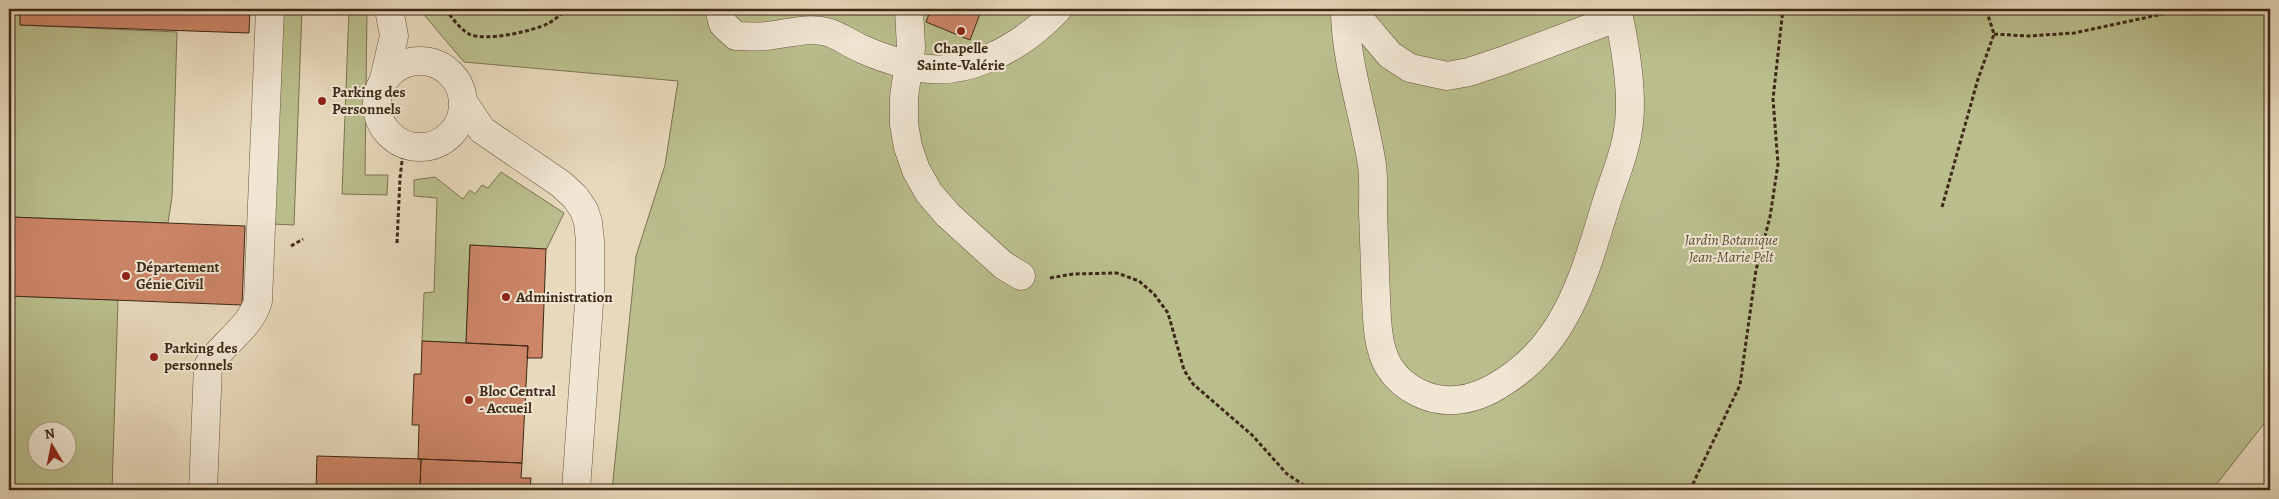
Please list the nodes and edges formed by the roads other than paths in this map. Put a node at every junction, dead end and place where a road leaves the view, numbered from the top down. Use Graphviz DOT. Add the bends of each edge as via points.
graph roads {
  1 [pos="270,9"];
  2 [pos="389,9"];
  3 [pos="720,9"];
  4 [pos="909,9"];
  5 [pos="1058,9"];
  6 [pos="1345,9"];
  7 [pos="1351,9"];
  8 [pos="1618,13"];
  9 [pos="394,36"];
  10 [pos="431,62"];
  11 [pos="907,66"];
  12 [pos="383,83"];
  13 [pos="464,103"];
  14 [pos="482,130"];
  15 [pos="445,140"];
  16 [pos="1021,276"];
  17 [pos="203,490"];
  18 [pos="576,490"];
  1 -- 17 [label="lane" via="258,302 255,313 216,353 208,366"];
  2 -- 9 [label="lane"];
  3 -- 11 [label="lane" via="723,24 736,36 766,36 803,30 828,32"];
  4 -- 11 [label="lane" via="911,48"];
  5 -- 11 [label="lane" via="1000,54 973,65 942,70"];
  6 -- 8 [label="lane" via="1345,29 1372,168 1376,313 1381,349 1390,368 1408,386 1425,397 1450,400 1471,399 1522,371 1544,349 1570,309 1628,131 1630,94"];
  7 -- 8 [label="lane" via="1390,55 1410,68 1447,76 1502,61"];
  9 -- 10 [label="lane"];
  9 -- 12 [label="lane"];
  10 -- 12 [label="lane" via="404,64"];
  10 -- 13 [label="lane" via="454,78"];
  11 -- 16 [label="lane" via="904,124 916,170 929,193 948,215 1003,265"];
  12 -- 15 [label="lane" via="378,97 380,118 392,136 404,144 418,147 432,146"];
  13 -- 14 [label="lane"];
  13 -- 15 [label="lane" via="455,130"];
  14 -- 15 [label="lane"];
  14 -- 18 [label="lane" via="562,184 584,210 588,222 590,289"];
}
